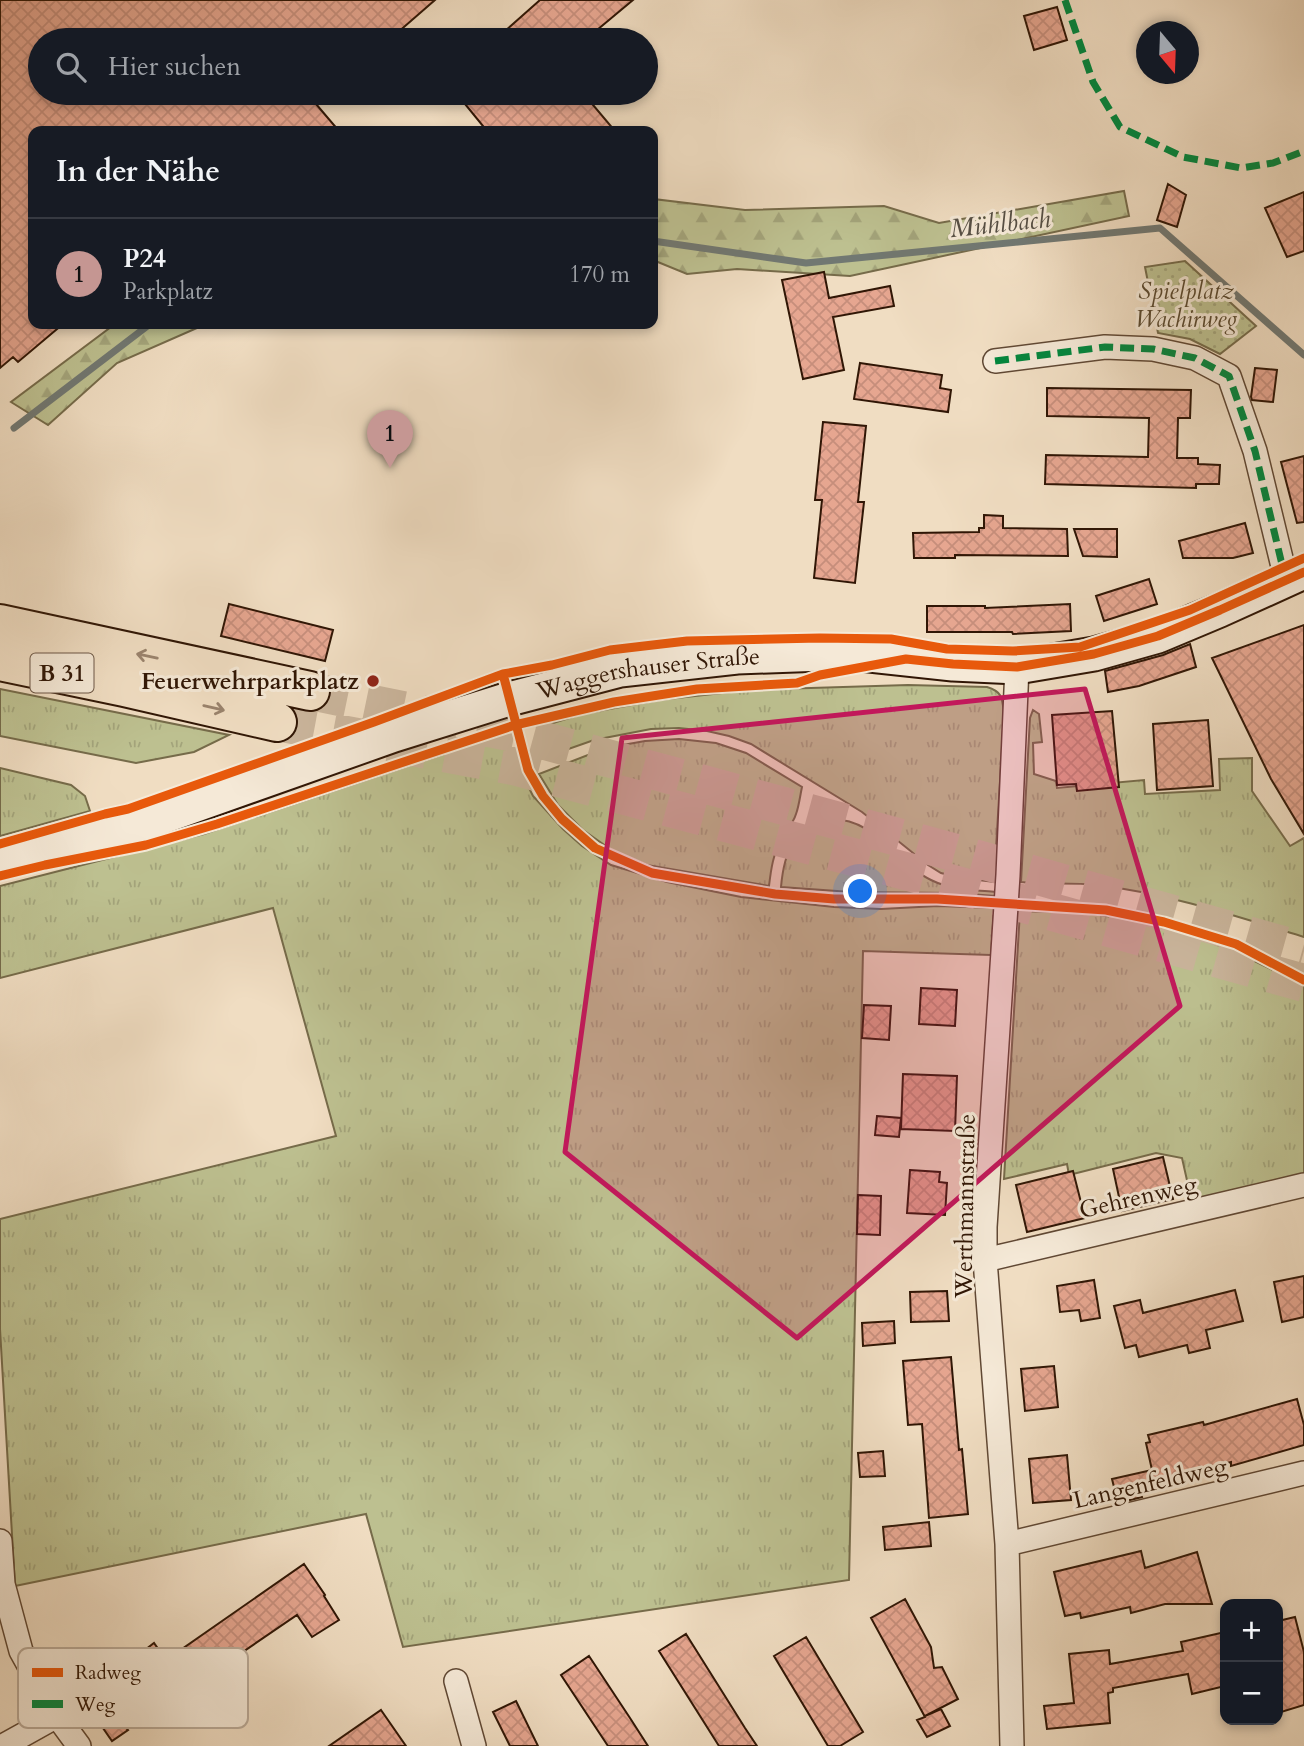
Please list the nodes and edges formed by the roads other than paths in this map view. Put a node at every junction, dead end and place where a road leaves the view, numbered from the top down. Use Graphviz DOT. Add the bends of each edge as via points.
graph roads {
  1 [pos="995,361"];
  2 [pos="1295,576"];
  3 [pos="0,624"];
  4 [pos="0,661"];
  5 [pos="1017,667"];
  6 [pos="310,691"];
  7 [pos="277,722"];
  8 [pos="0,858"];
  9 [pos="1304,1185"];
  10 [pos="985,1261"];
  11 [pos="1304,1474"];
  12 [pos="0,1541"];
  13 [pos="1007,1544"];
  14 [pos="21,1648"];
  15 [pos="456,1681"];
  16 [pos="35,1728"];
  17 [pos="66,1728"];
  18 [pos="1008,1745"];
  19 [pos="3,1746"];
  20 [pos="79,1746"];
  21 [pos="474,1746"];
  1 -- 2 [label="street" via="1105,347 1153,349 1195,358 1228,376"];
  2 -- 5 [label="street, Waggershauser Straße" via="1158,636 1094,654"];
  6 -- 3 [label="highway, B 31, one-way"];
  4 -- 7 [label="highway, B 31, one-way"];
  5 -- 8 [label="street, Waggershauser Straße" via="851,653 737,657 620,670 405,731 137,826"];
  5 -- 10 [label="street, Werthmannstraße"];
  9 -- 10 [label="street, Gehrenweg"];
  10 -- 13 [label="street, Werthmannstraße"];
  11 -- 13 [label="street, Langenfeldweg"];
  12 -- 14 [label="street" via="3,1584"];
  13 -- 18 [label="street, Werthmannstraße"];
  15 -- 21 [label="street"];
  16 -- 19 [label="street"];
  17 -- 20 [label="street"];
}
